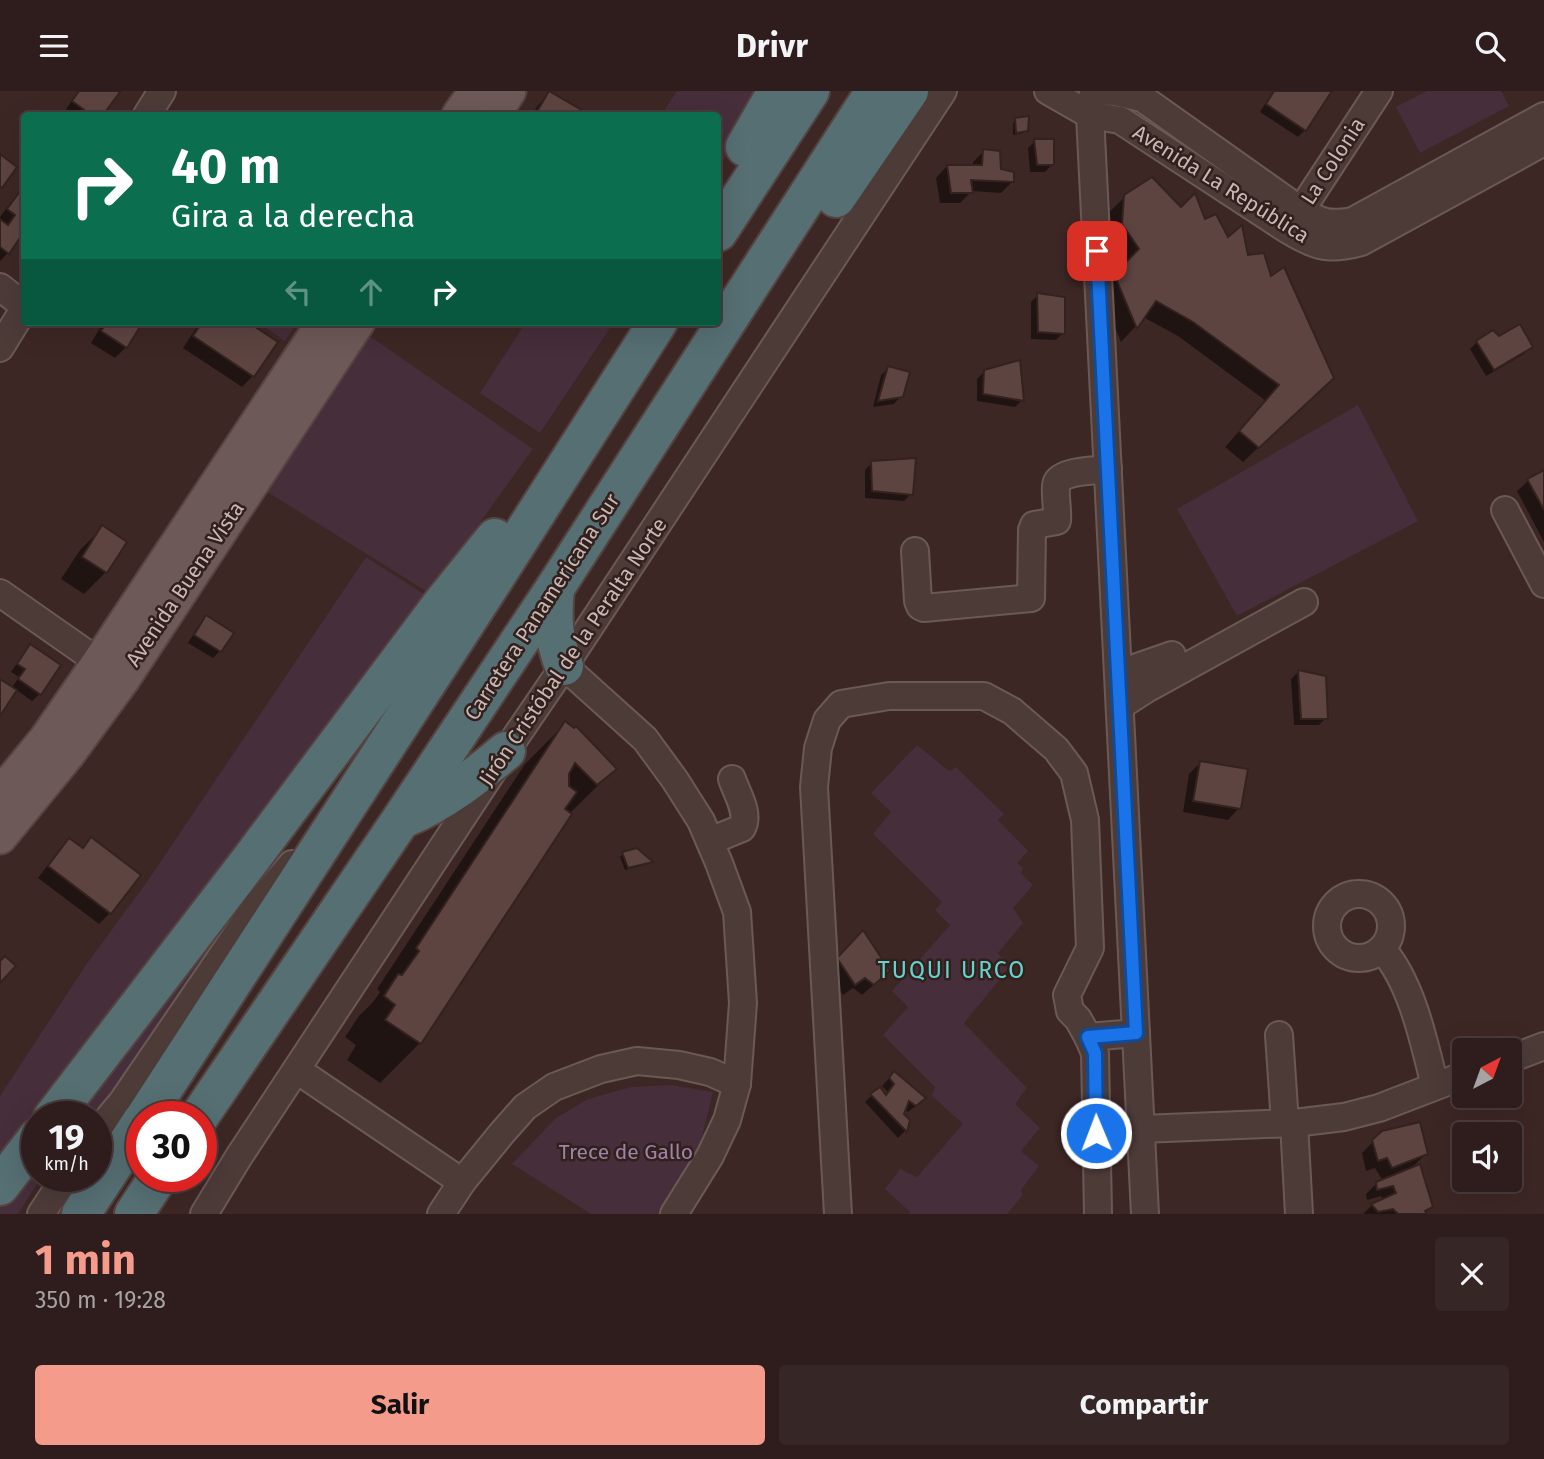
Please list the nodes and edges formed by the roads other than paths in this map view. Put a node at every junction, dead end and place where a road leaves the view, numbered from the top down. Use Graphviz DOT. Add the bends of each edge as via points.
graph roads {
  1 [pos="162,91"];
  2 [pos="475,91"];
  3 [pos="509,91"];
  4 [pos="774,91"];
  5 [pos="810,91"];
  6 [pos="874,91"];
  7 [pos="909,91"];
  8 [pos="943,91"];
  9 [pos="1048,91"];
  10 [pos="1379,91"];
  11 [pos="1092,99"];
  12 [pos="149,112"];
  13 [pos="461,112"];
  14 [pos="495,112"];
  15 [pos="1544,116"];
  16 [pos="1544,142"];
  17 [pos="721,200"];
  18 [pos="1294,221"];
  19 [pos="721,227"];
  20 [pos="0,288"];
  21 [pos="21,305"];
  22 [pos="21,312"];
  23 [pos="322,326"];
  24 [pos="354,326"];
  25 [pos="655,326"];
  26 [pos="718,336"];
  27 [pos="0,348"];
  28 [pos="300,384"];
  29 [pos="609,398"];
  30 [pos="1108,469"];
  31 [pos="1505,510"];
  32 [pos="915,551"];
  33 [pos="1544,584"];
  34 [pos="555,588"];
  35 [pos="0,593"];
  36 [pos="1304,602"];
  37 [pos="1171,655"];
  38 [pos="564,667"];
  39 [pos="111,670"];
  40 [pos="1118,672"];
  41 [pos="1119,706"];
  42 [pos="506,751"];
  43 [pos="732,779"];
  44 [pos="358,789"];
  45 [pos="0,795"];
  46 [pos="400,821"];
  47 [pos="0,837"];
  48 [pos="709,841"];
  49 [pos="1382,949"];
  50 [pos="1136,1033"];
  51 [pos="1279,1035"];
  52 [pos="1088,1037"];
  53 [pos="1544,1047"];
  54 [pos="1522,1055"];
  55 [pos="297,1070"];
  56 [pos="1452,1080"];
  57 [pos="737,1084"];
  58 [pos="1435,1086"];
  59 [pos="65,1101"];
  60 [pos="155,1101"];
  61 [pos="211,1101"];
  62 [pos="112,1114"];
  63 [pos="1289,1123"];
  64 [pos="1141,1129"];
  65 [pos="126,1145"];
  66 [pos="21,1159"];
  67 [pos="462,1182"];
  68 [pos="0,1186"];
  69 [pos="55,1192"];
  70 [pos="148,1192"];
  71 [pos="173,1192"];
  72 [pos="41,1214"];
  73 [pos="81,1214"];
  74 [pos="134,1214"];
  75 [pos="161,1214"];
  76 [pos="204,1214"];
  77 [pos="441,1214"];
  78 [pos="674,1214"];
  79 [pos="838,1214"];
  80 [pos="1098,1214"];
  81 [pos="1144,1214"];
  82 [pos="1299,1214"];
  1 -- 12 [label="street"];
  2 -- 13 [label="main road"];
  3 -- 14 [label="main road"];
  4 -- 17 [label="highway"];
  5 -- 19 [label="highway"];
  6 -- 26 [label="highway, Carretera Panamericana Sur"];
  7 -- 26 [label="highway" via="754,313"];
  8 -- 38 [label="street, Jirón Cristóbal de la Peralta Norte"];
  9 -- 11 [label="street, Avenida La República"];
  10 -- 18 [label="street, La Colonia"];
  11 -- 18 [label="street, Avenida La República" via="1119,120"];
  11 -- 30 [label="street"];
  15 -- 18 [label="street, Avenida La República" via="1353,221"];
  16 -- 18 [label="street, Avenida La República" via="1361,242 1326,247 1306,241"];
  20 -- 21 [label="street"];
  22 -- 27 [label="street"];
  23 -- 28 [label="main road, Avenida Buena Vista"];
  24 -- 28 [label="main road, Avenida Buena Vista"];
  25 -- 29 [label="highway"];
  26 -- 34 [label="highway, Carretera Panamericana Sur"];
  28 -- 39 [label="main road, Avenida Buena Vista"];
  29 -- 44 [label="highway"];
  29 -- 59 [label="highway" via="440,605"];
  30 -- 32 [label="street" via="1062,476 1057,481 1057,521 1034,525 1032,530 1031,598 924,608 918,601"];
  30 -- 40 [label="street"];
  31 -- 33 [label="street"];
  34 -- 38 [label="highway" via="555,643"];
  34 -- 46 [label="highway, Carretera Panamericana Sur"];
  35 -- 39 [label="street"];
  36 -- 41 [label="street"];
  37 -- 40 [label="street"];
  38 -- 42 [label="street, Jirón Cristóbal de la Peralta Norte"];
  38 -- 48 [label="street" via="645,739 701,821"];
  39 -- 45 [label="main road, Avenida Buena Vista"];
  39 -- 47 [label="main road, Avenida Buena Vista" via="68,754"];
  40 -- 41 [label="street"];
  41 -- 50 [label="street"];
  42 -- 46 [label="highway" via="427,809"];
  42 -- 55 [label="street, Jirón Cristóbal de la Peralta Norte"];
  43 -- 48 [label="street" via="745,824"];
  44 -- 60 [label="highway"];
  44 -- 62 [label="street" via="256,906"];
  46 -- 61 [label="highway, Carretera Panamericana Sur"];
  48 -- 57 [label="street" via="737,912 743,1003"];
  49 -- 58 [label="street" via="1404,982"];
  50 -- 52 [label="street"];
  50 -- 64 [label="street"];
  51 -- 63 [label="street"];
  52 -- 79 [label="street" via="1070,1011 1067,995 1090,948 1085,820 1074,773 1056,749 1012,711 984,696 889,696 841,704 827,720 818,748 814,787"];
  52 -- 80 [label="street" via="1095,1053"];
  53 -- 54 [label="street"];
  55 -- 67 [label="street"];
  55 -- 76 [label="street, Jirón Cristóbal de la Peralta Norte"];
  56 -- 58 [label="street"];
  57 -- 67 [label="street" via="679,1065 637,1061 601,1069 554,1087 525,1107"];
  57 -- 78 [label="street" via="710,1156"];
  58 -- 63 [label="street" via="1360,1114"];
  63 -- 64 [label="street"];
  63 -- 82 [label="street"];
  64 -- 81 [label="street"];
  65 -- 73 [label="highway"];
  66 -- 68 [label="highway"];
  67 -- 77 [label="street"];
  69 -- 72 [label="street"];
  70 -- 74 [label="highway"];
  71 -- 75 [label="highway"];
}
